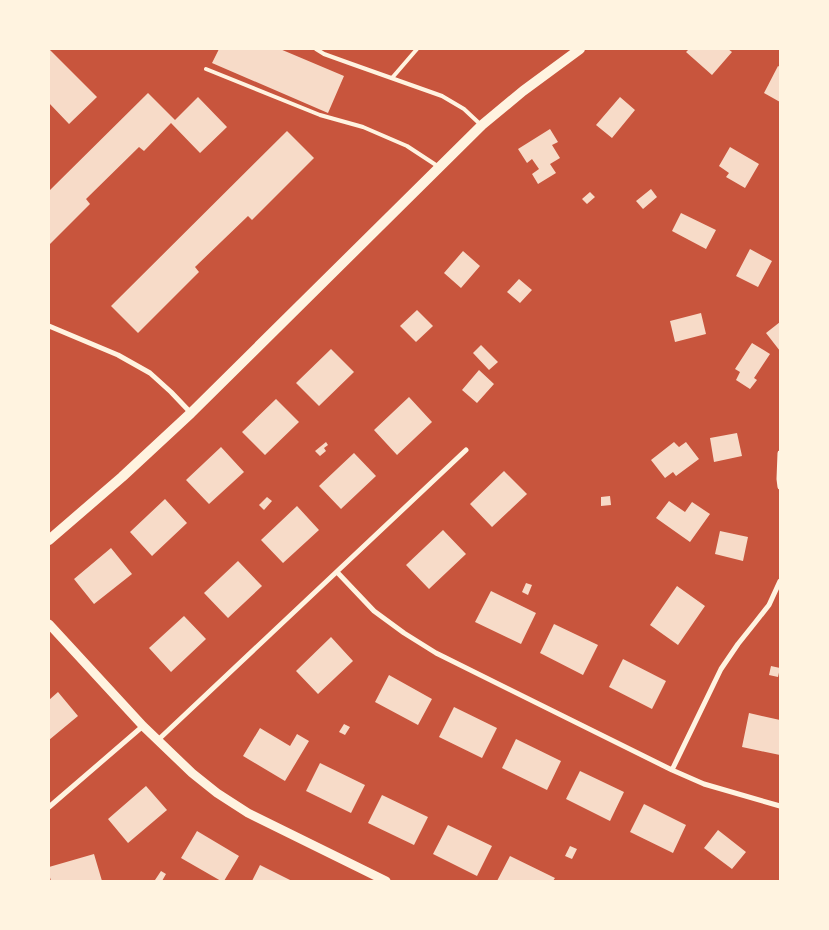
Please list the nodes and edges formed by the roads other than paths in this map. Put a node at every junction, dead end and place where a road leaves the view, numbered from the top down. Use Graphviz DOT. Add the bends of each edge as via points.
graph roads {
  1 [pos="316,49"];
  2 [pos="417,49"];
  3 [pos="574,50"];
  4 [pos="206,69"];
  5 [pos="392,78"];
  6 [pos="482,125"];
  7 [pos="439,167"];
  8 [pos="49,326"];
  9 [pos="191,413"];
  10 [pos="466,450"];
  11 [pos="780,453"];
  12 [pos="780,487"];
  13 [pos="49,540"];
  14 [pos="337,572"];
  15 [pos="780,581"];
  16 [pos="49,624"];
  17 [pos="143,726"];
  18 [pos="158,740"];
  19 [pos="672,770"];
  20 [pos="49,806"];
  21 [pos="780,806"];
  22 [pos="386,881"];
  1 -- 5 [label="lane"];
  2 -- 5 [label="lane"];
  3 -- 6 [label="main road"];
  4 -- 7 [label="lane" via="320,114 363,127 407,146"];
  5 -- 6 [label="lane" via="442,96 464,108"];
  6 -- 7 [label="main road"];
  7 -- 9 [label="main road"];
  8 -- 9 [label="street" via="118,355 150,373"];
  9 -- 13 [label="main road"];
  10 -- 14 [label="street"];
  11 -- 12 [label="street"];
  14 -- 18 [label="street"];
  14 -- 19 [label="street" via="374,611 436,652"];
  15 -- 19 [label="street" via="769,605 721,669"];
  16 -- 17 [label="street"];
  17 -- 18 [label="street"];
  17 -- 20 [label="street"];
  18 -- 22 [label="street" via="217,794 248,813"];
  19 -- 21 [label="street" via="704,784"];
}
